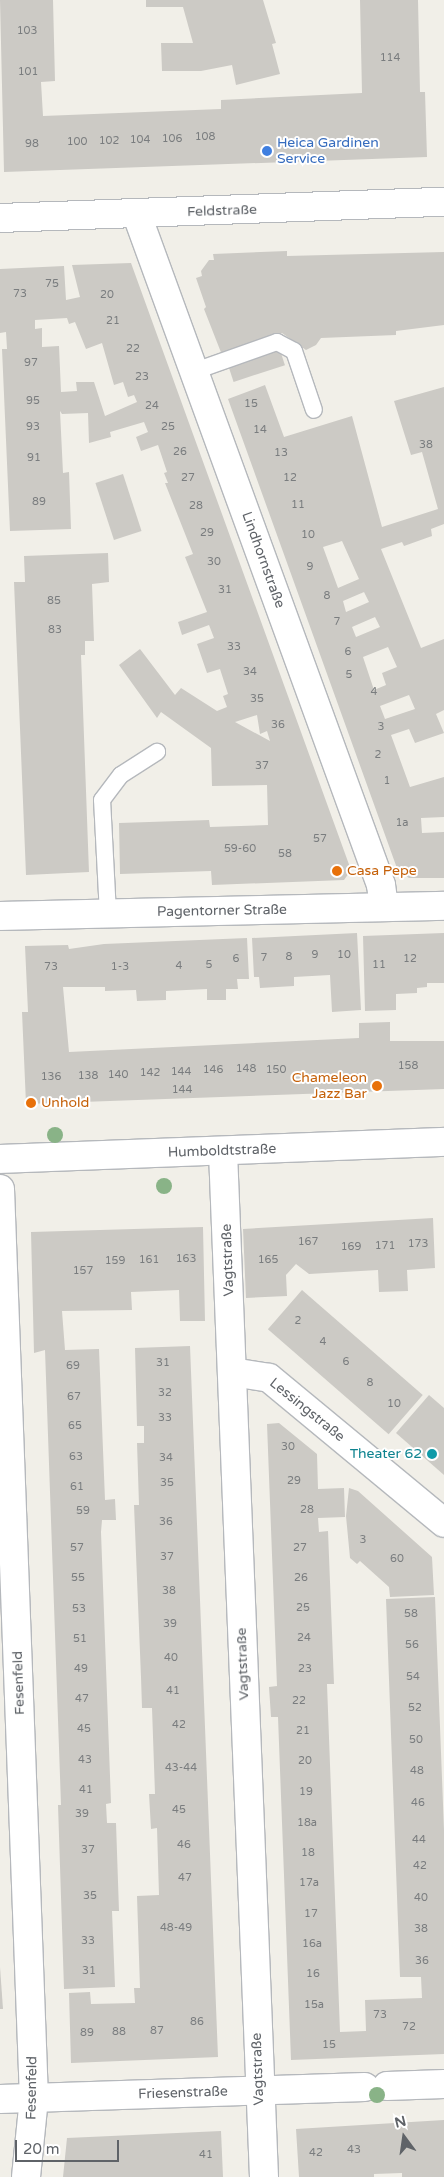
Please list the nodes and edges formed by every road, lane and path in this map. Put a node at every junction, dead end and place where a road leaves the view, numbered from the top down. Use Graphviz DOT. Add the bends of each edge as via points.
graph roads {
  1 [pos="444,202"];
  2 [pos="136,215"];
  3 [pos="0,218"];
  4 [pos="195,371"];
  5 [pos="314,410"];
  6 [pos="157,752"];
  7 [pos="444,906"];
  8 [pos="384,907"];
  9 [pos="108,914"];
  10 [pos="0,916"];
  11 [pos="444,1142"];
  12 [pos="223,1152"];
  13 [pos="0,1159"];
  14 [pos="0,1189"];
  15 [pos="232,1372"];
  16 [pos="444,1523"];
  17 [pos="444,2084"];
  18 [pos="259,2091"];
  19 [pos="34,2098"];
  20 [pos="0,2099"];
  21 [pos="26,2177"];
  22 [pos="264,2177"];
  1 -- 2 [label="street, Feldstraße"];
  2 -- 3 [label="street, Feldstraße"];
  2 -- 4 [label="street, Lindhornstraße"];
  4 -- 5 [label="lane" via="278,342 294,351"];
  4 -- 8 [label="street, Lindhornstraße" via="381,885"];
  6 -- 9 [label="lane" via="121,775 102,800"];
  7 -- 8 [label="street, Pagentorner Straße"];
  8 -- 9 [label="street, Pagentorner Straße"];
  9 -- 10 [label="street, Pagentorner Straße"];
  11 -- 12 [label="street, Humboldtstraße"];
  12 -- 13 [label="street, Humboldtstraße"];
  12 -- 15 [label="street, Vagtstraße"];
  14 -- 19 [label="street, Fesenfeld"];
  15 -- 16 [label="street, Lessingstraße" via="269,1378"];
  15 -- 18 [label="street, Vagtstraße"];
  17 -- 18 [label="street, Friesenstraße"];
  18 -- 19 [label="street, Friesenstraße"];
  18 -- 22 [label="street, Vagtstraße"];
  19 -- 20 [label="street, Friesenstraße"];
  19 -- 21 [label="street, Fesenfeld"];
}
